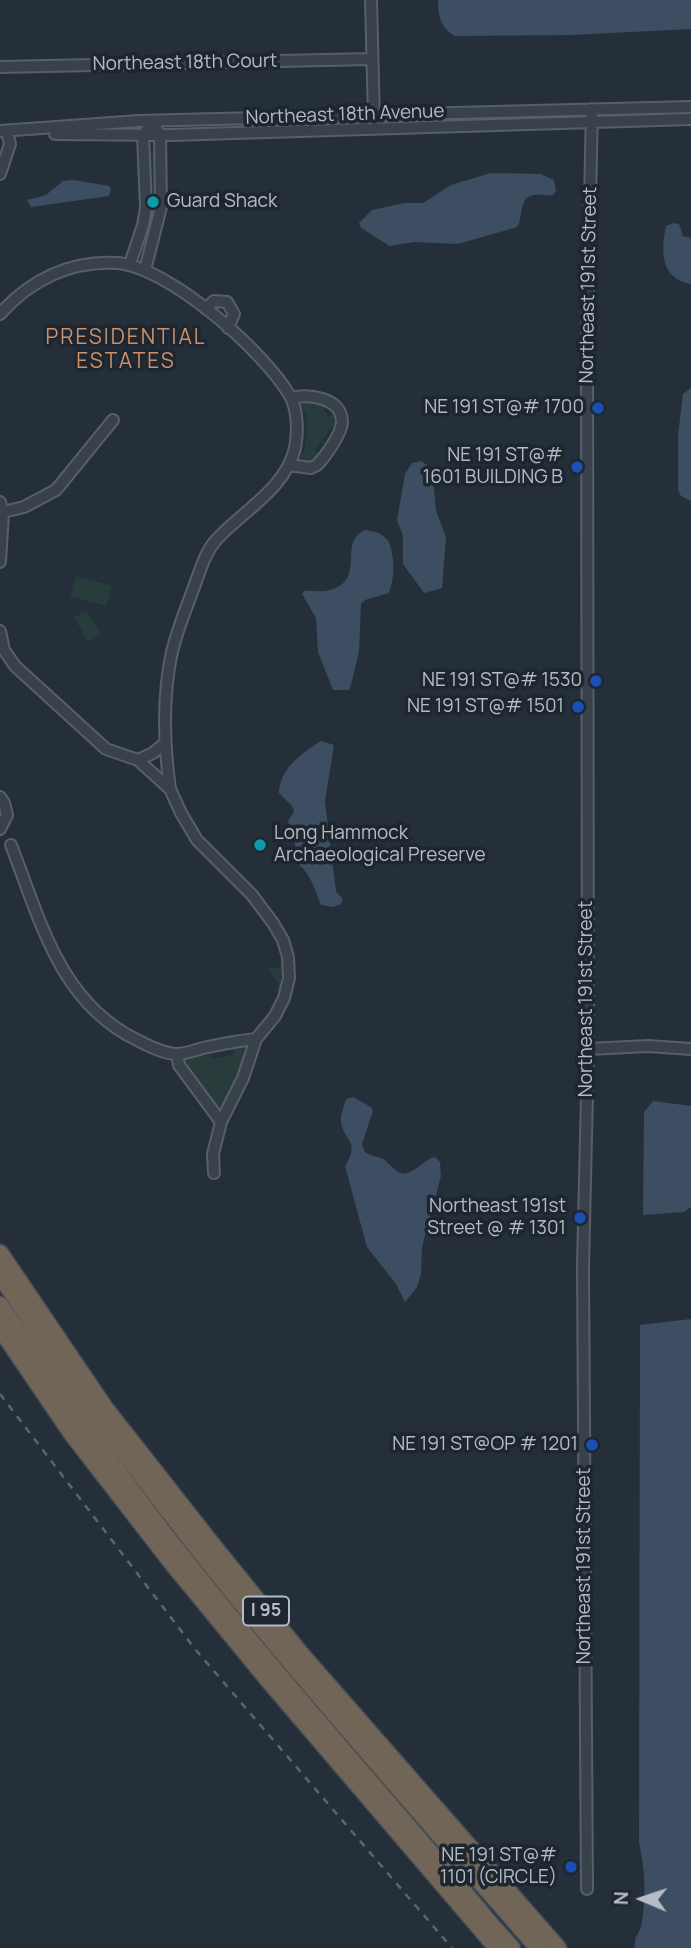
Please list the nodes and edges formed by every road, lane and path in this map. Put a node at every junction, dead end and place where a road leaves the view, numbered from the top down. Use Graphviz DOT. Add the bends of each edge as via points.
graph roads {
  1 [pos="371,0"];
  2 [pos="371,59"];
  3 [pos="0,67"];
  4 [pos="691,107"];
  5 [pos="592,109"];
  6 [pos="373,114"];
  7 [pos="691,119"];
  8 [pos="152,121"];
  9 [pos="592,123"];
  10 [pos="374,129"];
  11 [pos="2,132"];
  12 [pos="143,135"];
  13 [pos="160,135"];
  14 [pos="0,174"];
  15 [pos="144,219"];
  16 [pos="158,220"];
  17 [pos="130,264"];
  18 [pos="145,270"];
  19 [pos="206,309"];
  20 [pos="0,314"];
  21 [pos="229,328"];
  22 [pos="291,398"];
  23 [pos="113,420"];
  24 [pos="289,465"];
  25 [pos="1,507"];
  26 [pos="0,562"];
  27 [pos="0,631"];
  28 [pos="164,744"];
  29 [pos="138,760"];
  30 [pos="170,789"];
  31 [pos="0,797"];
  32 [pos="0,829"];
  33 [pos="11,845"];
  34 [pos="256,1039"];
  35 [pos="588,1049"];
  36 [pos="691,1049"];
  37 [pos="177,1054"];
  38 [pos="221,1122"];
  39 [pos="214,1173"];
  40 [pos="0,1253"];
  41 [pos="0,1275"];
  42 [pos="0,1304"];
  43 [pos="0,1328"];
  44 [pos="213,1613"];
  45 [pos="587,1889"];
  46 [pos="484,1916"];
  47 [pos="497,1948"];
  48 [pos="512,1948"];
  49 [pos="538,1948"];
  50 [pos="558,1948"];
  1 -- 2 [label="street"];
  2 -- 3 [label="street, Northeast 18th Court"];
  2 -- 6 [label="street"];
  4 -- 5 [label="street, Northeast 18th Avenue"];
  5 -- 6 [label="street, Northeast 18th Avenue"];
  5 -- 9 [label="street, Northeast 191st Street"];
  6 -- 8 [label="street, Northeast 18th Avenue"];
  6 -- 10 [label="street"];
  7 -- 9 [label="street, Northeast 18th Avenue"];
  8 -- 11 [label="street, Northeast 18th Avenue"];
  8 -- 12 [label="street"];
  8 -- 13 [label="street"];
  9 -- 10 [label="street, Northeast 18th Avenue"];
  9 -- 35 [label="street, Northeast 191st Street" via="587,339"];
  10 -- 13 [label="street, Northeast 18th Avenue"];
  11 -- 12 [label="street, Northeast 18th Avenue"];
  11 -- 14 [label="street" via="10,144"];
  12 -- 13 [label="street, Northeast 18th Avenue"];
  12 -- 15 [label="street"];
  13 -- 16 [label="street"];
  15 -- 16 [label="street"];
  15 -- 17 [label="street"];
  16 -- 18 [label="street"];
  17 -- 18 [label="street"];
  17 -- 20 [label="street" via="83,263 57,272 22,293"];
  18 -- 19 [label="street"];
  19 -- 21 [label="street"];
  19 -- 21 [label="street" via="214,302 227,302 234,314"];
  21 -- 22 [label="street"];
  22 -- 24 [label="street" via="296,436"];
  22 -- 24 [label="street" via="307,395 328,401 342,421 317,465"];
  23 -- 25 [label="street" via="56,490 24,507"];
  24 -- 28 [label="street" via="206,557 171,655"];
  25 -- 26 [label="street"];
  27 -- 29 [label="street" via="15,666 78,725 106,749"];
  28 -- 29 [label="street"];
  28 -- 30 [label="street"];
  29 -- 30 [label="street"];
  30 -- 34 [label="street" via="197,840 252,895 283,940 289,978 284,998"];
  31 -- 32 [label="street" via="7,815"];
  33 -- 37 [label="street" via="52,952 72,985 125,1034"];
  34 -- 37 [label="street"];
  34 -- 38 [label="street" via="243,1079"];
  35 -- 36 [label="street"];
  35 -- 45 [label="street, Northeast 191st Street" via="583,1266"];
  37 -- 38 [label="street" via="179,1065"];
  38 -- 39 [label="street"];
  40 -- 50 [label="highway, I 95" via="105,1408 215,1548 301,1654"];
  41 -- 49 [label="highway" via="56,1359 213,1568"];
  42 -- 46 [label="highway" via="169,1539"];
  43 -- 44 [label="highway, I 95" via="72,1434"];
  44 -- 46 [label="highway"];
  44 -- 47 [label="highway, I 95"];
  46 -- 48 [label="highway"];
}
